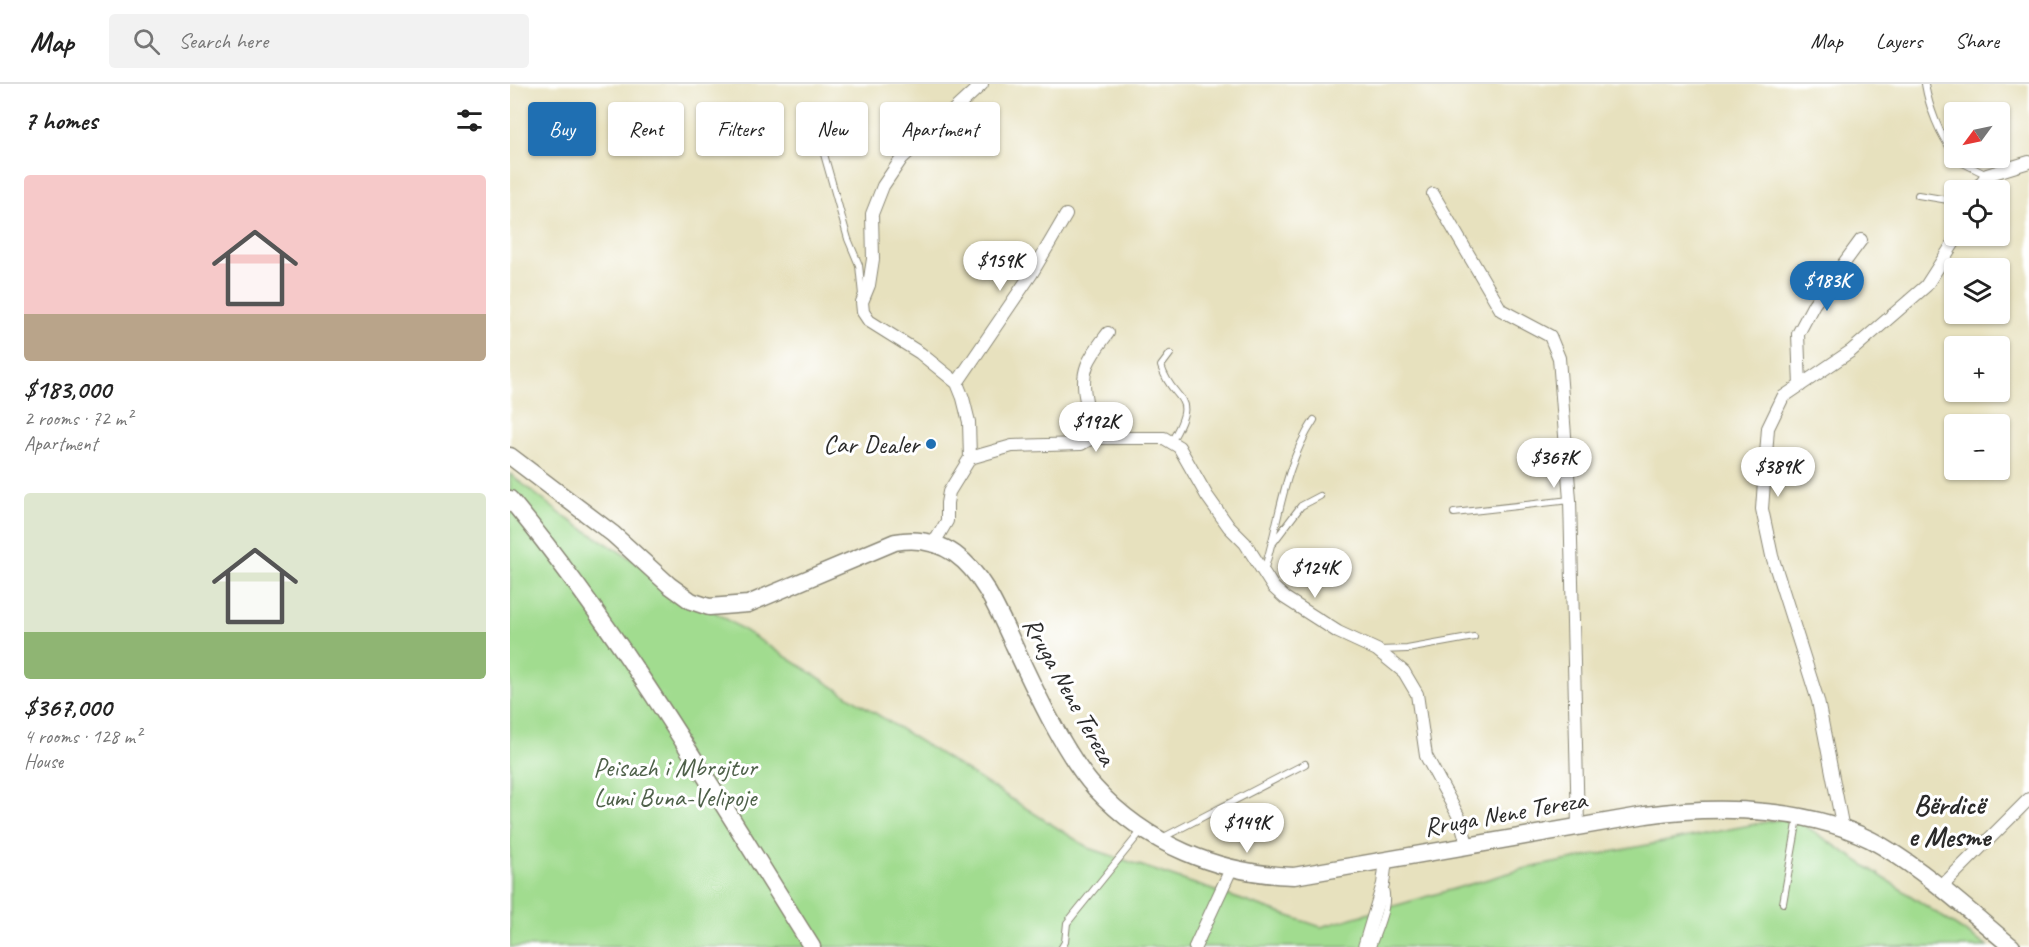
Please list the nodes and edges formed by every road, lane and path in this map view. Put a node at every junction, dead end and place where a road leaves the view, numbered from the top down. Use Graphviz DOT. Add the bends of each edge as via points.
graph roads {
  1 [pos="982,84"];
  2 [pos="1925,84"];
  3 [pos="1944,137"];
  4 [pos="825,156"];
  5 [pos="2027,161"];
  6 [pos="1973,168"];
  7 [pos="1987,175"];
  8 [pos="1983,180"];
  9 [pos="1433,194"];
  10 [pos="1918,195"];
  11 [pos="1944,199"];
  12 [pos="1066,214"];
  13 [pos="1861,240"];
  14 [pos="1952,246"];
  15 [pos="862,302"];
  16 [pos="1108,333"];
  17 [pos="1170,354"];
  18 [pos="957,383"];
  19 [pos="1800,386"];
  20 [pos="1314,420"];
  21 [pos="1092,438"];
  22 [pos="1171,442"];
  23 [pos="510,456"];
  24 [pos="970,458"];
  25 [pos="1320,496"];
  26 [pos="510,499"];
  27 [pos="1570,500"];
  28 [pos="1454,513"];
  29 [pos="933,543"];
  30 [pos="1273,543"];
  31 [pos="1264,572"];
  32 [pos="1474,637"];
  33 [pos="1377,650"];
  34 [pos="1305,764"];
  35 [pos="2029,799"];
  36 [pos="1798,818"];
  37 [pos="1578,826"];
  38 [pos="1143,829"];
  39 [pos="1843,829"];
  40 [pos="1159,840"];
  41 [pos="1467,844"];
  42 [pos="1386,860"];
  43 [pos="1231,869"];
  44 [pos="1383,884"];
  45 [pos="1940,888"];
  46 [pos="1782,903"];
  47 [pos="812,947"];
  48 [pos="1062,947"];
  49 [pos="1195,947"];
  50 [pos="1364,947"];
  51 [pos="1372,947"];
  52 [pos="2012,947"];
  1 -- 15 [label="street" via="902,158 883,186 872,214 873,259 870,285"];
  2 -- 3 [label="lane"];
  4 -- 15 [label="lane" via="859,265"];
  5 -- 7 [label="street"];
  6 -- 7 [label="lane"];
  7 -- 8 [label="street"];
  9 -- 27 [label="street" via="1501,310 1550,336 1559,358"];
  10 -- 11 [label="lane"];
  12 -- 18 [label="street" via="1032,273"];
  13 -- 19 [label="street" via="1814,304 1798,334"];
  14 -- 19 [label="street" via="1926,286 1851,351"];
  15 -- 18 [label="street" via="862,312 869,321 920,353"];
  16 -- 21 [label="street" via="1082,375 1093,423"];
  17 -- 22 [label="lane" via="1161,366 1183,399 1186,411"];
  18 -- 24 [label="street" via="969,422"];
  19 -- 39 [label="street" via="1783,397 1768,428 1762,509 1772,556 1818,700"];
  20 -- 30 [label="lane" via="1300,441 1280,499"];
  21 -- 22 [label="street" via="1140,436"];
  21 -- 24 [label="street" via="1081,444 1012,446"];
  22 -- 31 [label="street" via="1179,447 1207,496"];
  23 -- 29 [label="street, Rruga Nene Tereza" via="613,534 669,585 691,601 709,607 748,604 895,542 915,538"];
  24 -- 29 [label="street" via="949,492 947,521"];
  25 -- 30 [label="lane" via="1301,506"];
  26 -- 47 [label="street" via="668,717"];
  27 -- 28 [label="lane"];
  27 -- 37 [label="street"];
  29 -- 38 [label="street, Rruga Nene Tereza" via="955,554 974,572 1076,763 1101,794"];
  30 -- 31 [label="lane"];
  31 -- 33 [label="street" via="1285,598 1338,632"];
  32 -- 33 [label="lane"];
  33 -- 41 [label="street" via="1404,672 1417,694 1426,756 1460,819"];
  34 -- 40 [label="lane"];
  35 -- 45 [label="street"];
  36 -- 37 [label="street, Rruga Nene Tereza" via="1733,809 1684,810"];
  36 -- 39 [label="street, Rruga Nene Tereza"];
  36 -- 46 [label="lane"];
  37 -- 41 [label="street, Rruga Nene Tereza"];
  38 -- 40 [label="street, Rruga Nene Tereza"];
  38 -- 48 [label="lane" via="1067,923"];
  39 -- 45 [label="street, Rruga Nene Tereza" via="1881,845"];
  40 -- 43 [label="street, Rruga Nene Tereza"];
  41 -- 42 [label="street, Rruga Nene Tereza"];
  42 -- 43 [label="street, Rruga Nene Tereza" via="1293,876"];
  42 -- 44 [label="street"];
  43 -- 49 [label="street"];
  44 -- 50 [label="street"];
  44 -- 51 [label="lane" via="1386,900"];
  45 -- 52 [label="street, Rruga Nene Tereza"];
}
